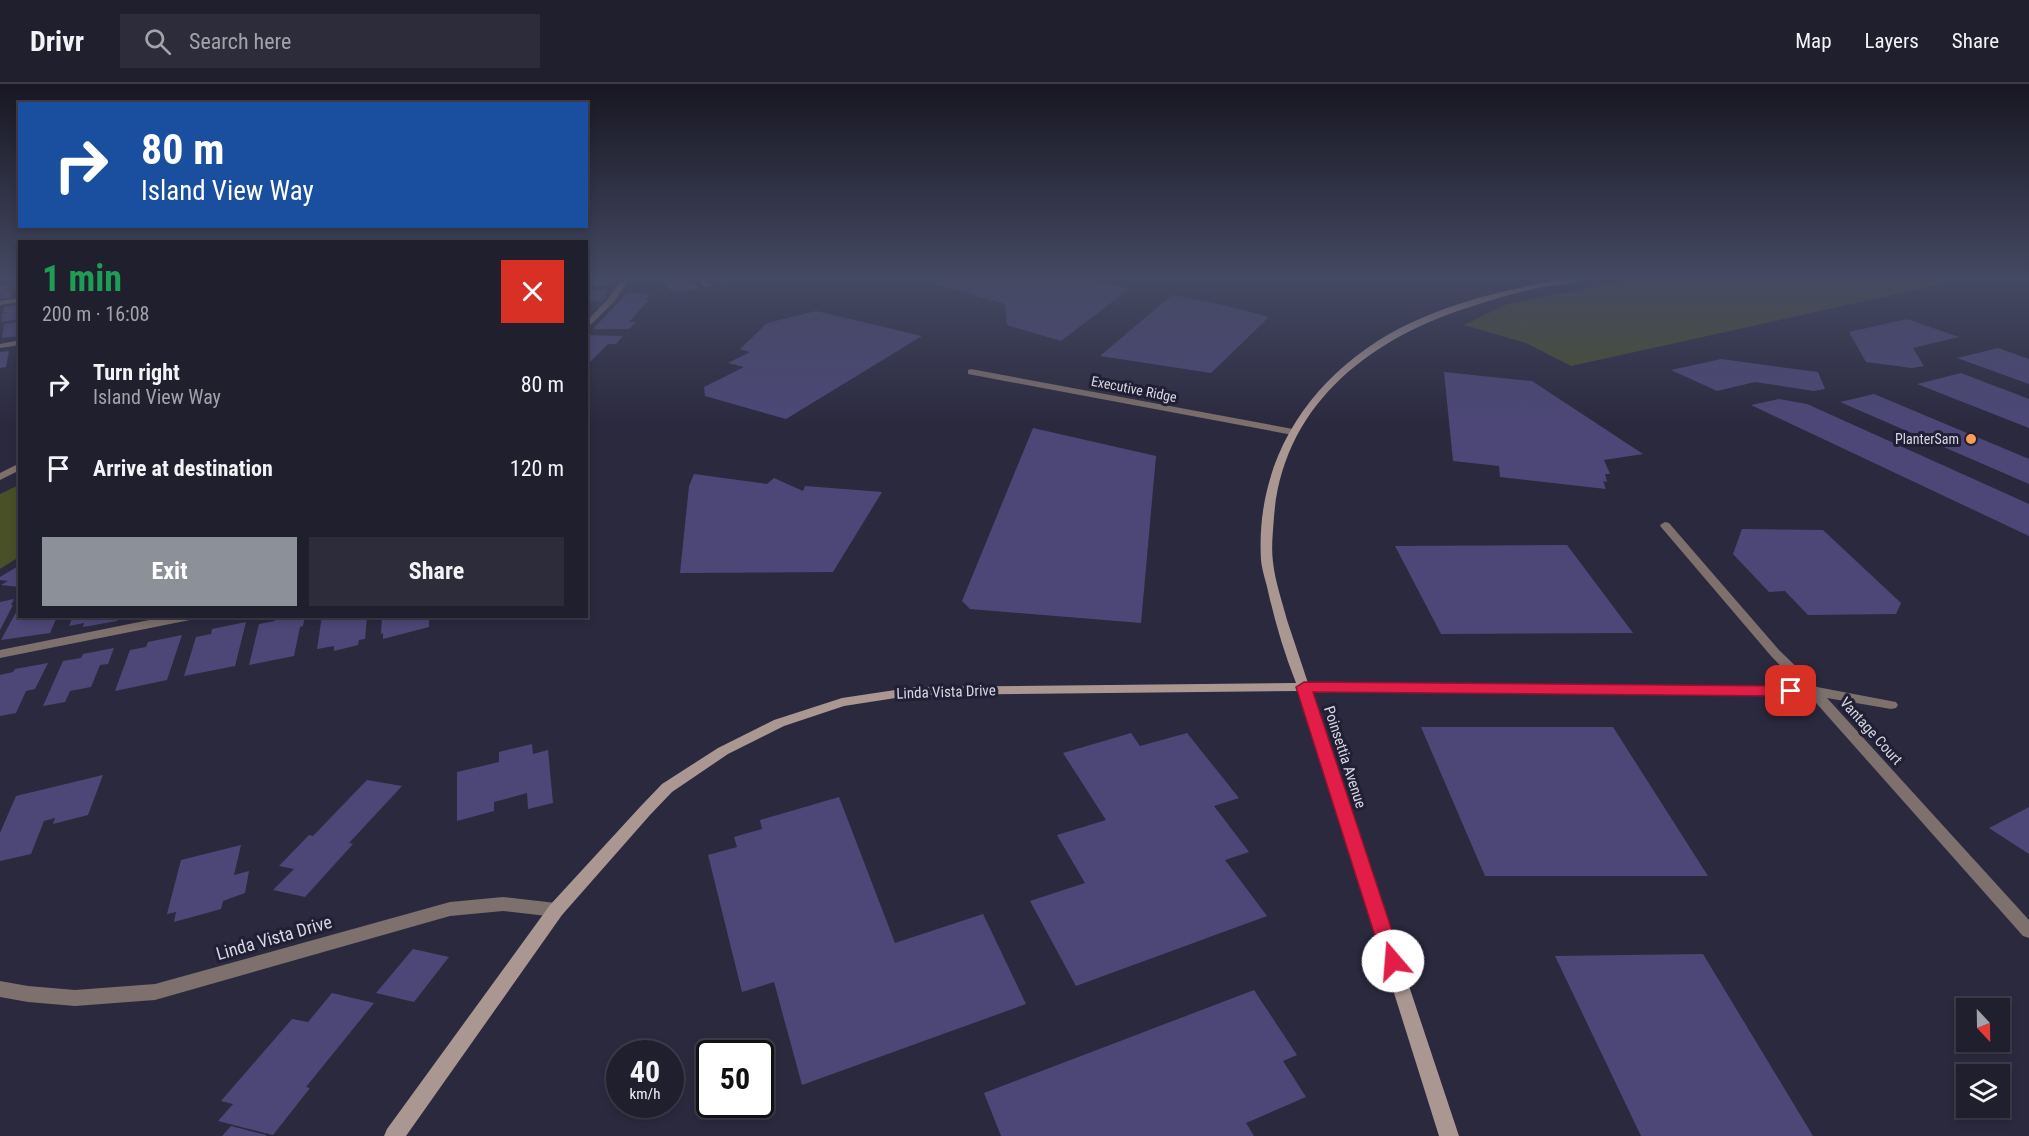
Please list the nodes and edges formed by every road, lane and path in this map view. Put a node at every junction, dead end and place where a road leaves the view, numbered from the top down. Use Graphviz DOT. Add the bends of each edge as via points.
graph roads {
  1 [pos="1411,327"];
  2 [pos="18,342"];
  3 [pos="0,346"];
  4 [pos="971,372"];
  5 [pos="1293,432"];
  6 [pos="18,467"];
  7 [pos="0,477"];
  8 [pos="1665,525"];
  9 [pos="180,618"];
  10 [pos="0,654"];
  11 [pos="1304,687"];
  12 [pos="1813,691"];
  13 [pos="1891,705"];
  14 [pos="556,910"];
  15 [pos="2029,931"];
  16 [pos="0,989"];
  17 [pos="394,1136"];
  18 [pos="1449,1136"];
  1 -- 5 [label="main road, Poinsettia Avenue" via="1355,360 1320,393"];
  2 -- 3 [label="street"];
  4 -- 5 [label="street, Executive Ridge"];
  5 -- 11 [label="main road, Poinsettia Avenue" via="1272,484 1267,562 1288,650"];
  6 -- 7 [label="street"];
  8 -- 12 [label="street, Vantage Court" via="1775,653"];
  9 -- 10 [label="street"];
  11 -- 12 [label="street"];
  11 -- 14 [label="main road, Linda Vista Drive" via="915,691 842,702 778,723 723,751 667,788"];
  11 -- 18 [label="main road, Poinsettia Avenue"];
  12 -- 13 [label="street"];
  12 -- 15 [label="street, Vantage Court"];
  14 -- 16 [label="street, Linda Vista Drive" via="503,904 450,909 155,992 75,998"];
  14 -- 17 [label="main road, Linda Vista Drive"];
}
